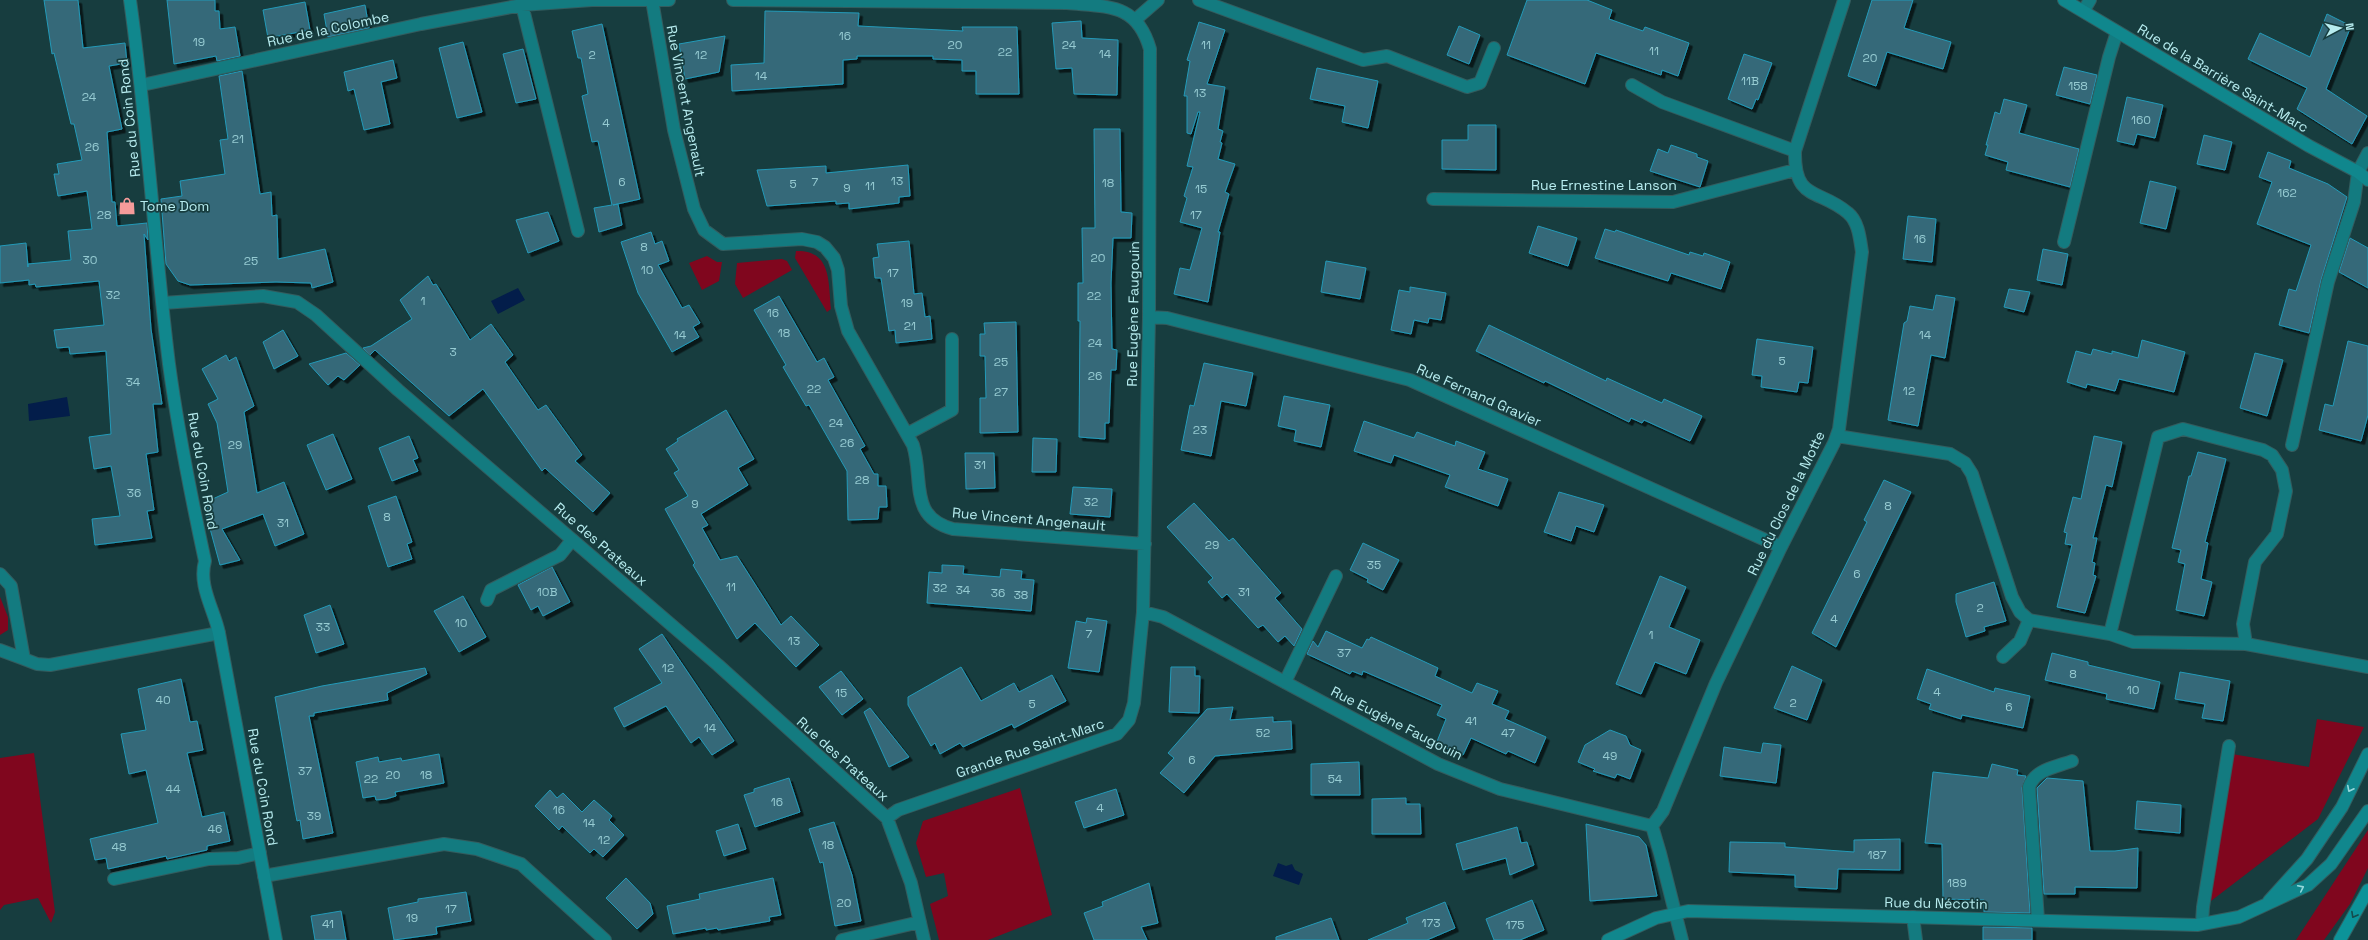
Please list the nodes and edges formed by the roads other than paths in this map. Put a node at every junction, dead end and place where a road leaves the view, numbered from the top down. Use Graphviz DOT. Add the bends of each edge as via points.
graph roads {
  1 [pos="130,0"];
  2 [pos="652,0"];
  3 [pos="669,0"];
  4 [pos="733,0"];
  5 [pos="1158,0"];
  6 [pos="1198,0"];
  7 [pos="1844,0"];
  8 [pos="2064,0"];
  9 [pos="1067,1"];
  10 [pos="522,5"];
  11 [pos="2087,5"];
  12 [pos="1135,20"];
  13 [pos="2118,32"];
  14 [pos="1494,48"];
  15 [pos="142,84"];
  16 [pos="1632,85"];
  17 [pos="1795,151"];
  18 [pos="2368,153"];
  19 [pos="1795,170"];
  20 [pos="2358,172"];
  21 [pos="2368,180"];
  22 [pos="1433,199"];
  23 [pos="578,231"];
  24 [pos="2064,242"];
  25 [pos="163,303"];
  26 [pos="1149,317"];
  27 [pos="952,339"];
  28 [pos="907,434"];
  29 [pos="1837,436"];
  30 [pos="2292,445"];
  31 [pos="572,540"];
  32 [pos="1145,544"];
  33 [pos="1781,547"];
  34 [pos="0,574"];
  35 [pos="1336,576"];
  36 [pos="487,600"];
  37 [pos="1143,612"];
  38 [pos="2029,620"];
  39 [pos="219,633"];
  40 [pos="2110,634"];
  41 [pos="1141,643"];
  42 [pos="2246,644"];
  43 [pos="0,650"];
  44 [pos="2003,657"];
  45 [pos="24,659"];
  46 [pos="2368,667"];
  47 [pos="1285,682"];
  48 [pos="2229,746"];
  49 [pos="2368,754"];
  50 [pos="2072,761"];
  51 [pos="2368,811"];
  52 [pos="887,818"];
  53 [pos="1652,826"];
  54 [pos="260,853"];
  55 [pos="264,876"];
  56 [pos="114,879"];
  57 [pos="2368,890"];
  58 [pos="2266,905"];
  59 [pos="1674,913"];
  60 [pos="1913,917"];
  61 [pos="2038,920"];
  62 [pos="920,922"];
  63 [pos="2202,923"];
  64 [pos="276,940"];
  65 [pos="605,940"];
  66 [pos="842,940"];
  67 [pos="924,940"];
  68 [pos="1608,940"];
  69 [pos="1682,940"];
  70 [pos="1916,940"];
  71 [pos="2340,940"];
  1 -- 15 [label="street, Rue du Coin Rond"];
  2 -- 3 [label="street, Rue de la Colombe"];
  2 -- 10 [label="street, Rue de la Colombe" via="592,0"];
  2 -- 28 [label="street, Rue Vincent Angenault" via="674,130 694,209 704,230 723,244 802,239 826,247 834,258 838,270 841,306 848,331"];
  4 -- 9 [label="street"];
  5 -- 12 [label="street"];
  6 -- 14 [label="street" via="1363,60 1387,56 1467,87 1480,83"];
  7 -- 17 [label="street, Rue du Clos de la Motte"];
  8 -- 11 [label="street, Rue de la Barrière Saint-Marc"];
  9 -- 12 [label="street" via="1108,7 1124,12"];
  10 -- 15 [label="street, Rue de la Colombe"];
  10 -- 23 [label="street"];
  11 -- 13 [label="street, Rue de la Barrière Saint-Marc"];
  12 -- 26 [label="street, Rue Eugène Faugouin" via="1145,31 1150,49"];
  13 -- 20 [label="street, Rue de la Barrière Saint-Marc" via="2309,146"];
  13 -- 24 [label="street" via="2109,57"];
  15 -- 25 [label="street, Rue du Coin Rond"];
  16 -- 17 [label="street" via="1662,102"];
  17 -- 19 [label="street, Rue du Clos de la Motte"];
  18 -- 20 [label="street"];
  19 -- 22 [label="street, Rue Ernestine Lanson" via="1673,202"];
  19 -- 29 [label="street, Rue du Clos de la Motte" via="1800,182 1808,191 1849,213 1859,232 1862,252"];
  20 -- 21 [label="street, Rue de la Barrière Saint-Marc"];
  20 -- 30 [label="street" via="2354,202 2328,282"];
  25 -- 31 [label="street, Rue des Prateaux" via="264,296 297,302 316,315 398,390"];
  25 -- 39 [label="street, Rue du Coin Rond" via="169,365 187,480 205,561 202,572 208,602 216,615"];
  26 -- 32 [label="street, Rue Eugène Faugouin"];
  26 -- 33 [label="street, Rue Fernand Gravier" via="1167,318 1410,380"];
  27 -- 28 [label="street" via="952,410"];
  28 -- 32 [label="street, Rue Vincent Angenault" via="914,445 918,460 922,506 927,516 941,526"];
  29 -- 33 [label="street, Rue du Clos de la Motte"];
  29 -- 38 [label="street" via="1950,454 1965,463 1972,474 2012,598 2020,612"];
  31 -- 36 [label="street" via="560,555 491,590"];
  31 -- 52 [label="street, Rue des Prateaux" via="718,665"];
  32 -- 37 [label="street, Rue Eugène Faugouin"];
  33 -- 53 [label="street, Rue du Clos de la Motte" via="1716,682 1663,811"];
  34 -- 45 [label="street" via="11,586"];
  35 -- 47 [label="street"];
  37 -- 41 [label="street, Rue Eugène Faugouin"];
  37 -- 47 [label="street, Rue Eugène Faugouin" via="1163,617"];
  38 -- 40 [label="street"];
  38 -- 44 [label="street" via="2020,641"];
  39 -- 45 [label="street" via="50,665"];
  39 -- 54 [label="street, Rue du Coin Rond"];
  40 -- 42 [label="street" via="2133,642"];
  40 -- 42 [label="street" via="2158,438 2182,429 2263,450 2272,455 2282,470 2286,491 2277,534 2255,562 2244,624"];
  41 -- 52 [label="street, Grande Rue Saint-Marc" via="1134,703 1129,720 1116,734 898,810"];
  42 -- 46 [label="street"];
  43 -- 45 [label="street"];
  47 -- 53 [label="street, Rue Eugène Faugouin" via="1438,764 1500,789"];
  48 -- 63 [label="street" via="2202,907"];
  49 -- 58 [label="street, Rue du Nécotin, one-way" via="2342,807 2307,859"];
  50 -- 61 [label="street" via="2037,774 2029,787"];
  58 -- 51 [label="street, Rue du Nécotin, one-way" via="2308,885 2331,864"];
  52 -- 62 [label="street, Rue des Prateaux" via="911,883"];
  53 -- 59 [label="street"];
  54 -- 55 [label="street, Rue du Coin Rond"];
  54 -- 56 [label="street" via="238,858 209,859"];
  55 -- 64 [label="street, Rue du Coin Rond"];
  55 -- 65 [label="street" via="444,844 477,848 521,864"];
  57 -- 71 [label="main road, one-way"];
  58 -- 63 [label="street, Rue du Nécotin" via="2239,917"];
  59 -- 60 [label="street, Rue du Nécotin" via="1688,911"];
  59 -- 68 [label="street, Rue du Nécotin" via="1656,918"];
  59 -- 69 [label="street"];
  60 -- 61 [label="street, Rue du Nécotin"];
  60 -- 70 [label="street"];
  61 -- 63 [label="street, Rue du Nécotin"];
  62 -- 66 [label="street"];
  62 -- 67 [label="street, Rue des Prateaux"];
}
